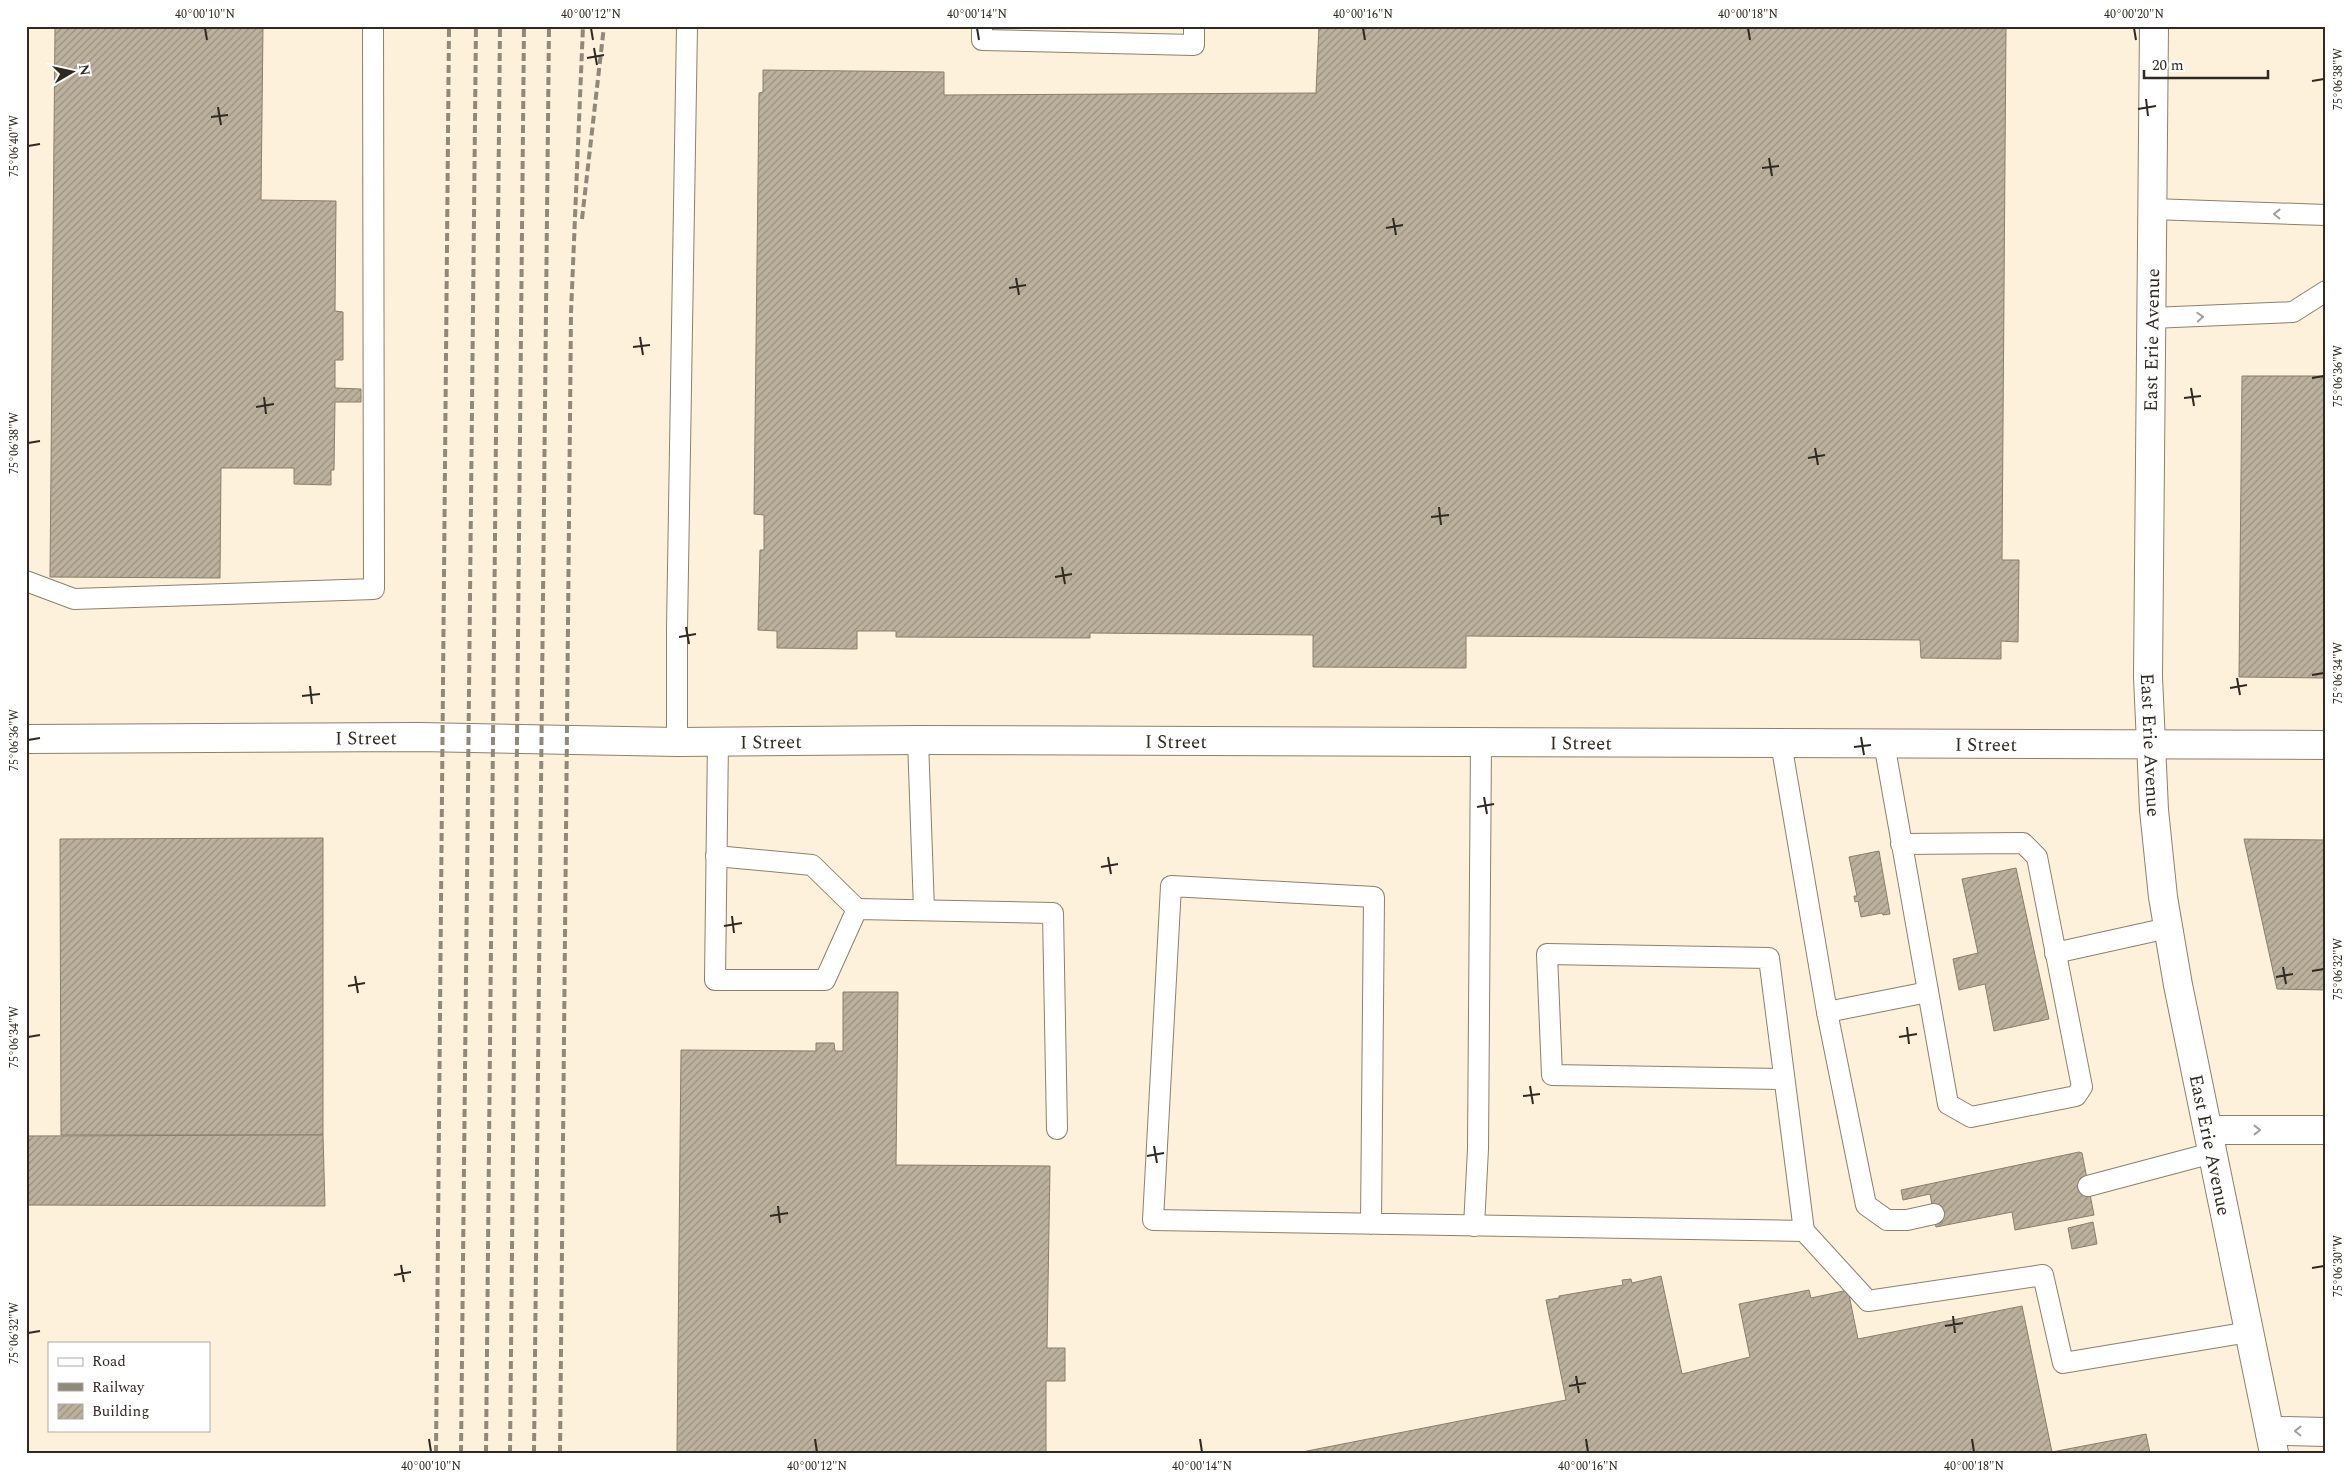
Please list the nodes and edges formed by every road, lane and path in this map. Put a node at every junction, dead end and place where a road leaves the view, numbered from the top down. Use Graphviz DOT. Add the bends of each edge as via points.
graph roads {
  1 [pos="372,26"];
  2 [pos="687,26"];
  3 [pos="982,26"];
  4 [pos="1194,26"];
  5 [pos="2154,26"];
  6 [pos="2152,209"];
  7 [pos="2326,215"];
  8 [pos="2326,291"];
  9 [pos="2151,318"];
  10 [pos="26,581"];
  11 [pos="26,739"];
  12 [pos="718,740"];
  13 [pos="918,740"];
  14 [pos="678,742"];
  15 [pos="1481,742"];
  16 [pos="1781,743"];
  17 [pos="1884,743"];
  18 [pos="2149,744"];
  19 [pos="2326,744"];
  20 [pos="1901,844"];
  21 [pos="716,856"];
  22 [pos="857,908"];
  23 [pos="924,910"];
  24 [pos="2168,928"];
  25 [pos="2055,953"];
  26 [pos="1928,992"];
  27 [pos="1827,1012"];
  28 [pos="1784,1078"];
  29 [pos="1057,1129"];
  30 [pos="2326,1130"];
  31 [pos="2210,1142"];
  32 [pos="2088,1186"];
  33 [pos="1934,1214"];
  34 [pos="1371,1224"];
  35 [pos="1474,1226"];
  36 [pos="1804,1231"];
  37 [pos="2250,1332"];
  38 [pos="2326,1432"];
  39 [pos="2272,1443"];
  1 -- 10 [label="lane" via="374,589 74,599"];
  2 -- 14 [label="lane" via="677,610"];
  3 -- 4 [label="lane" via="982,40 1194,45"];
  5 -- 6 [label="street, East Erie Avenue"];
  7 -- 6 [label="lane, one-way"];
  6 -- 9 [label="street, East Erie Avenue"];
  9 -- 8 [label="lane, one-way" via="2293,312"];
  9 -- 18 [label="street, East Erie Avenue"];
  11 -- 14 [label="street, I Street" via="419,737"];
  12 -- 13 [label="street, I Street"];
  12 -- 14 [label="street, I Street"];
  12 -- 21 [label="lane"];
  13 -- 15 [label="street, I Street"];
  13 -- 23 [label="lane"];
  15 -- 16 [label="street, I Street"];
  15 -- 35 [label="lane" via="1478,1149"];
  16 -- 17 [label="street, I Street"];
  16 -- 27 [label="lane"];
  17 -- 18 [label="street, I Street"];
  17 -- 20 [label="lane"];
  18 -- 19 [label="street, I Street"];
  18 -- 24 [label="street, East Erie Avenue"];
  20 -- 25 [label="lane" via="2023,842 2037,857"];
  20 -- 26 [label="lane"];
  21 -- 22 [label="lane" via="812,865"];
  21 -- 22 [label="lane" via="715,980 825,980"];
  22 -- 23 [label="lane"];
  23 -- 29 [label="lane" via="1053,913"];
  24 -- 25 [label="lane"];
  24 -- 31 [label="street, East Erie Avenue"];
  25 -- 26 [label="lane" via="2082,1087 2076,1096 1971,1117 1948,1104"];
  26 -- 27 [label="lane"];
  27 -- 33 [label="lane" via="1866,1205 1887,1220 1908,1220"];
  28 -- 28 [label="lane" via="1769,958 1547,954 1552,1075"];
  28 -- 36 [label="lane"];
  31 -- 30 [label="street, one-way"];
  31 -- 32 [label="lane"];
  31 -- 37 [label="street, East Erie Avenue"];
  34 -- 34 [label="lane" via="1153,1220 1170,886 1374,897"];
  34 -- 35 [label="lane"];
  35 -- 36 [label="lane"];
  36 -- 37 [label="lane" via="1868,1301 2043,1274 2064,1363"];
  37 -- 39 [label="street, East Erie Avenue"];
  38 -- 39 [label="street, one-way" via="2281,1431"];
}
